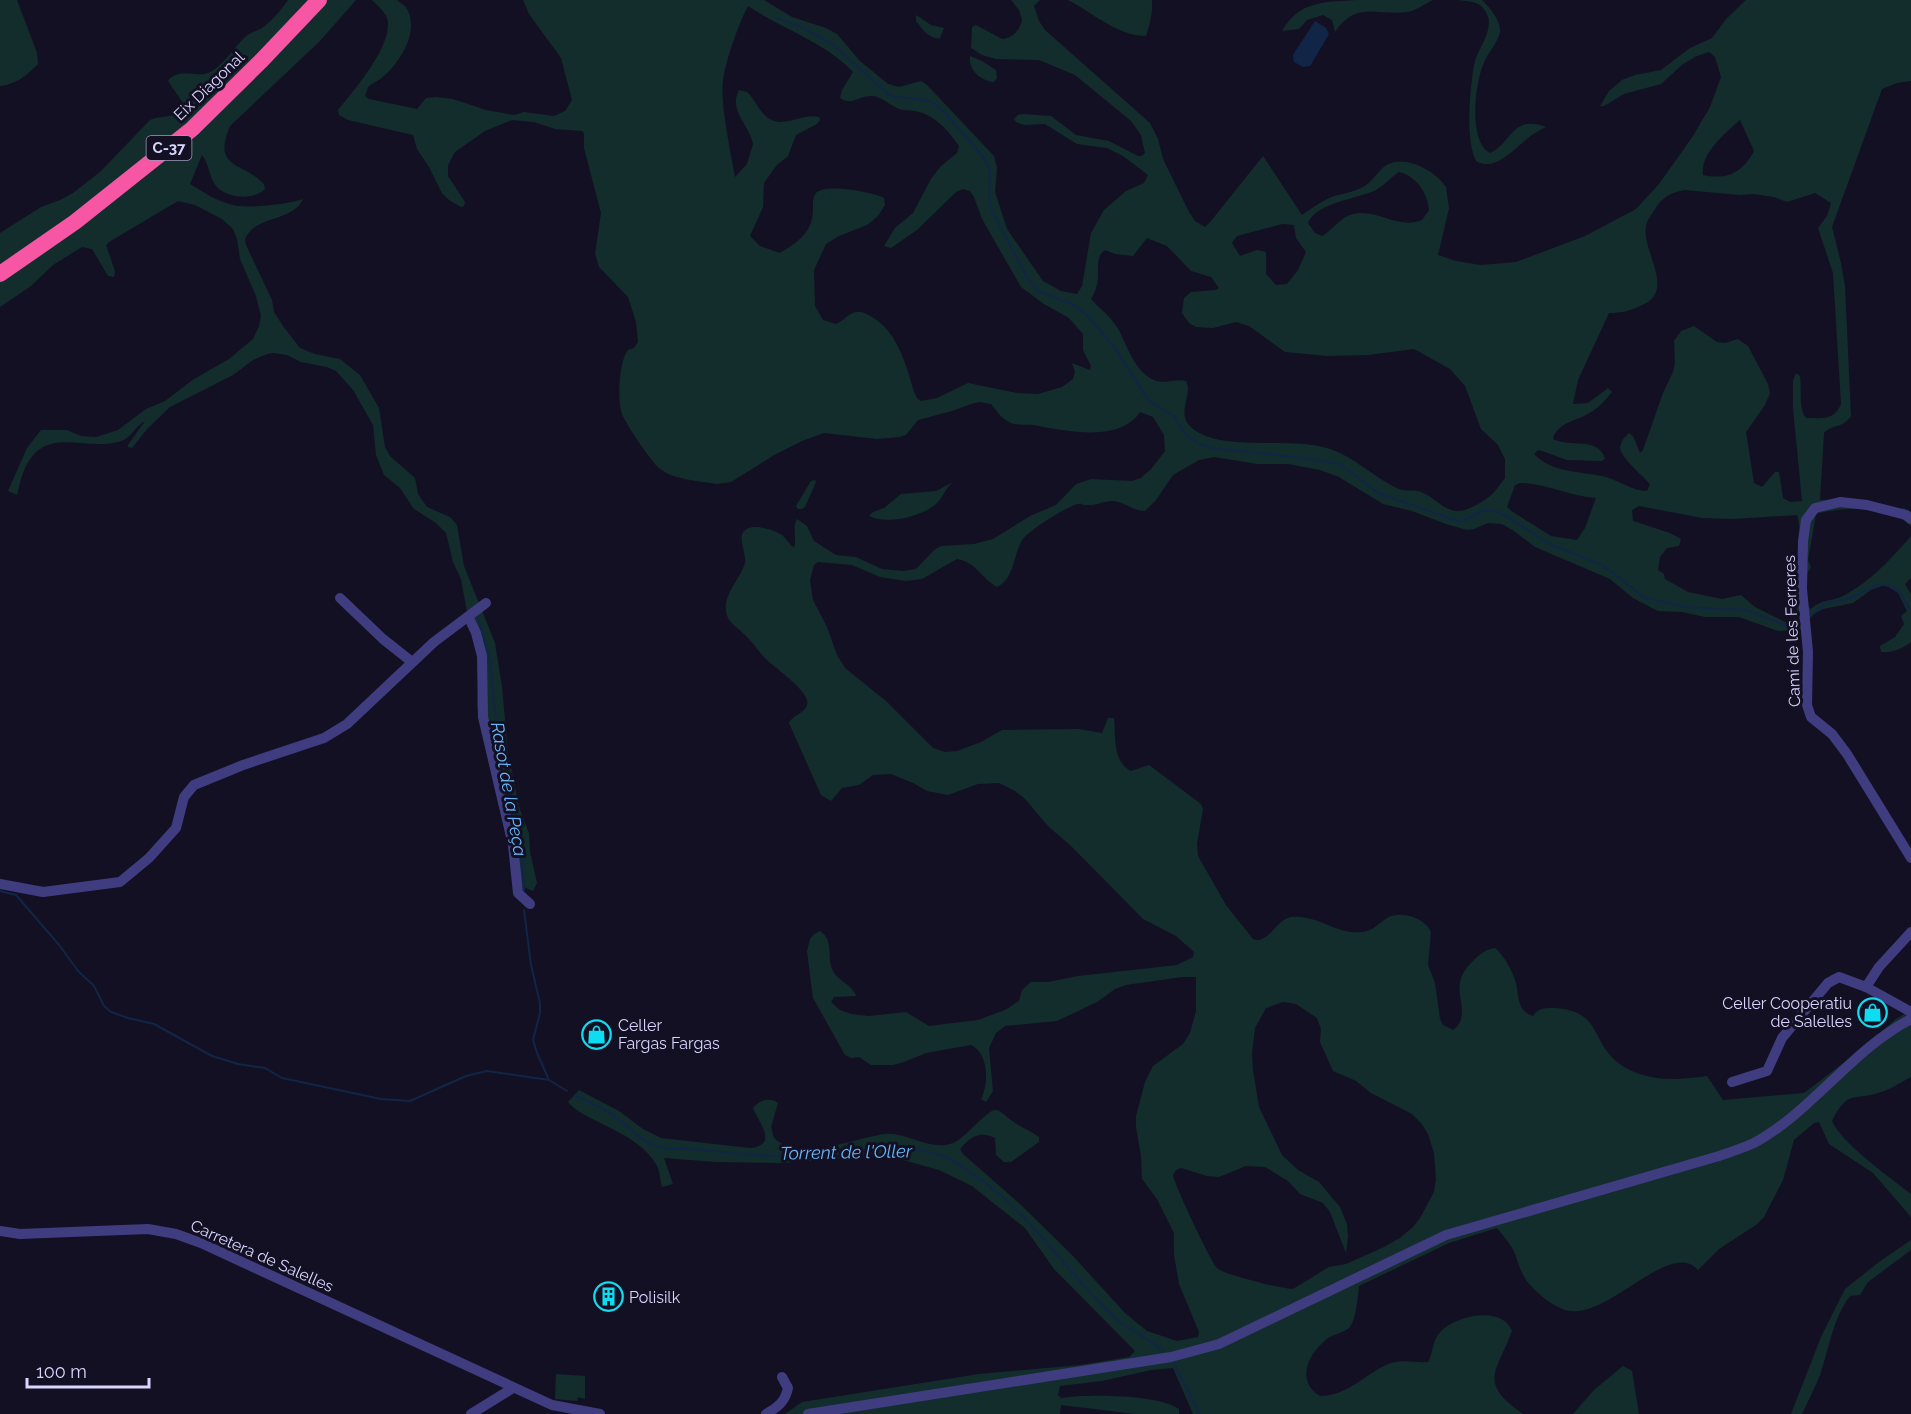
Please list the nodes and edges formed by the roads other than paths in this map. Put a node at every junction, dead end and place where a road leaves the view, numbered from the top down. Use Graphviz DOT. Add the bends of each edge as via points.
graph roads {
  1 [pos="319,0"];
  2 [pos="0,274"];
  3 [pos="1911,519"];
  4 [pos="340,598"];
  5 [pos="486,603"];
  6 [pos="469,618"];
  7 [pos="412,662"];
  8 [pos="1911,858"];
  9 [pos="0,884"];
  10 [pos="530,904"];
  11 [pos="1911,932"];
  12 [pos="1866,987"];
  13 [pos="1893,1002"];
  14 [pos="1911,1012"];
  15 [pos="1906,1022"];
  16 [pos="1732,1082"];
  17 [pos="0,1231"];
  18 [pos="782,1377"];
  19 [pos="513,1388"];
  20 [pos="471,1414"];
  21 [pos="600,1414"];
  22 [pos="766,1414"];
  23 [pos="808,1414"];
  1 -- 2 [label="highway, Eix Diagonal / C-37" via="192,129 75,222"];
  3 -- 8 [label="street, Camí de les Ferreres" via="1867,505 1840,502 1815,508 1806,520 1802,589 1810,717 1832,734 1847,754"];
  4 -- 7 [label="street"];
  5 -- 6 [label="street"];
  6 -- 7 [label="street"];
  6 -- 10 [label="street" via="482,656 483,717 513,845 518,893"];
  7 -- 9 [label="street" via="347,724 324,738 194,785 184,797 176,828 120,882 43,892"];
  11 -- 12 [label="street"];
  12 -- 13 [label="street"];
  12 -- 16 [label="street" via="1839,977 1828,982 1782,1038 1767,1071"];
  13 -- 14 [label="street"];
  13 -- 15 [label="street"];
  15 -- 23 [label="street" via="1881,1038 1782,1124 1746,1147 1446,1235 1219,1344 1171,1357"];
  17 -- 19 [label="street, Carretera de Salelles" via="20,1234 148,1229 176,1234"];
  18 -- 22 [label="street" via="788,1388 786,1395 782,1403"];
  19 -- 20 [label="street"];
  19 -- 21 [label="street, Carretera de Salelles" via="552,1405"];
}
